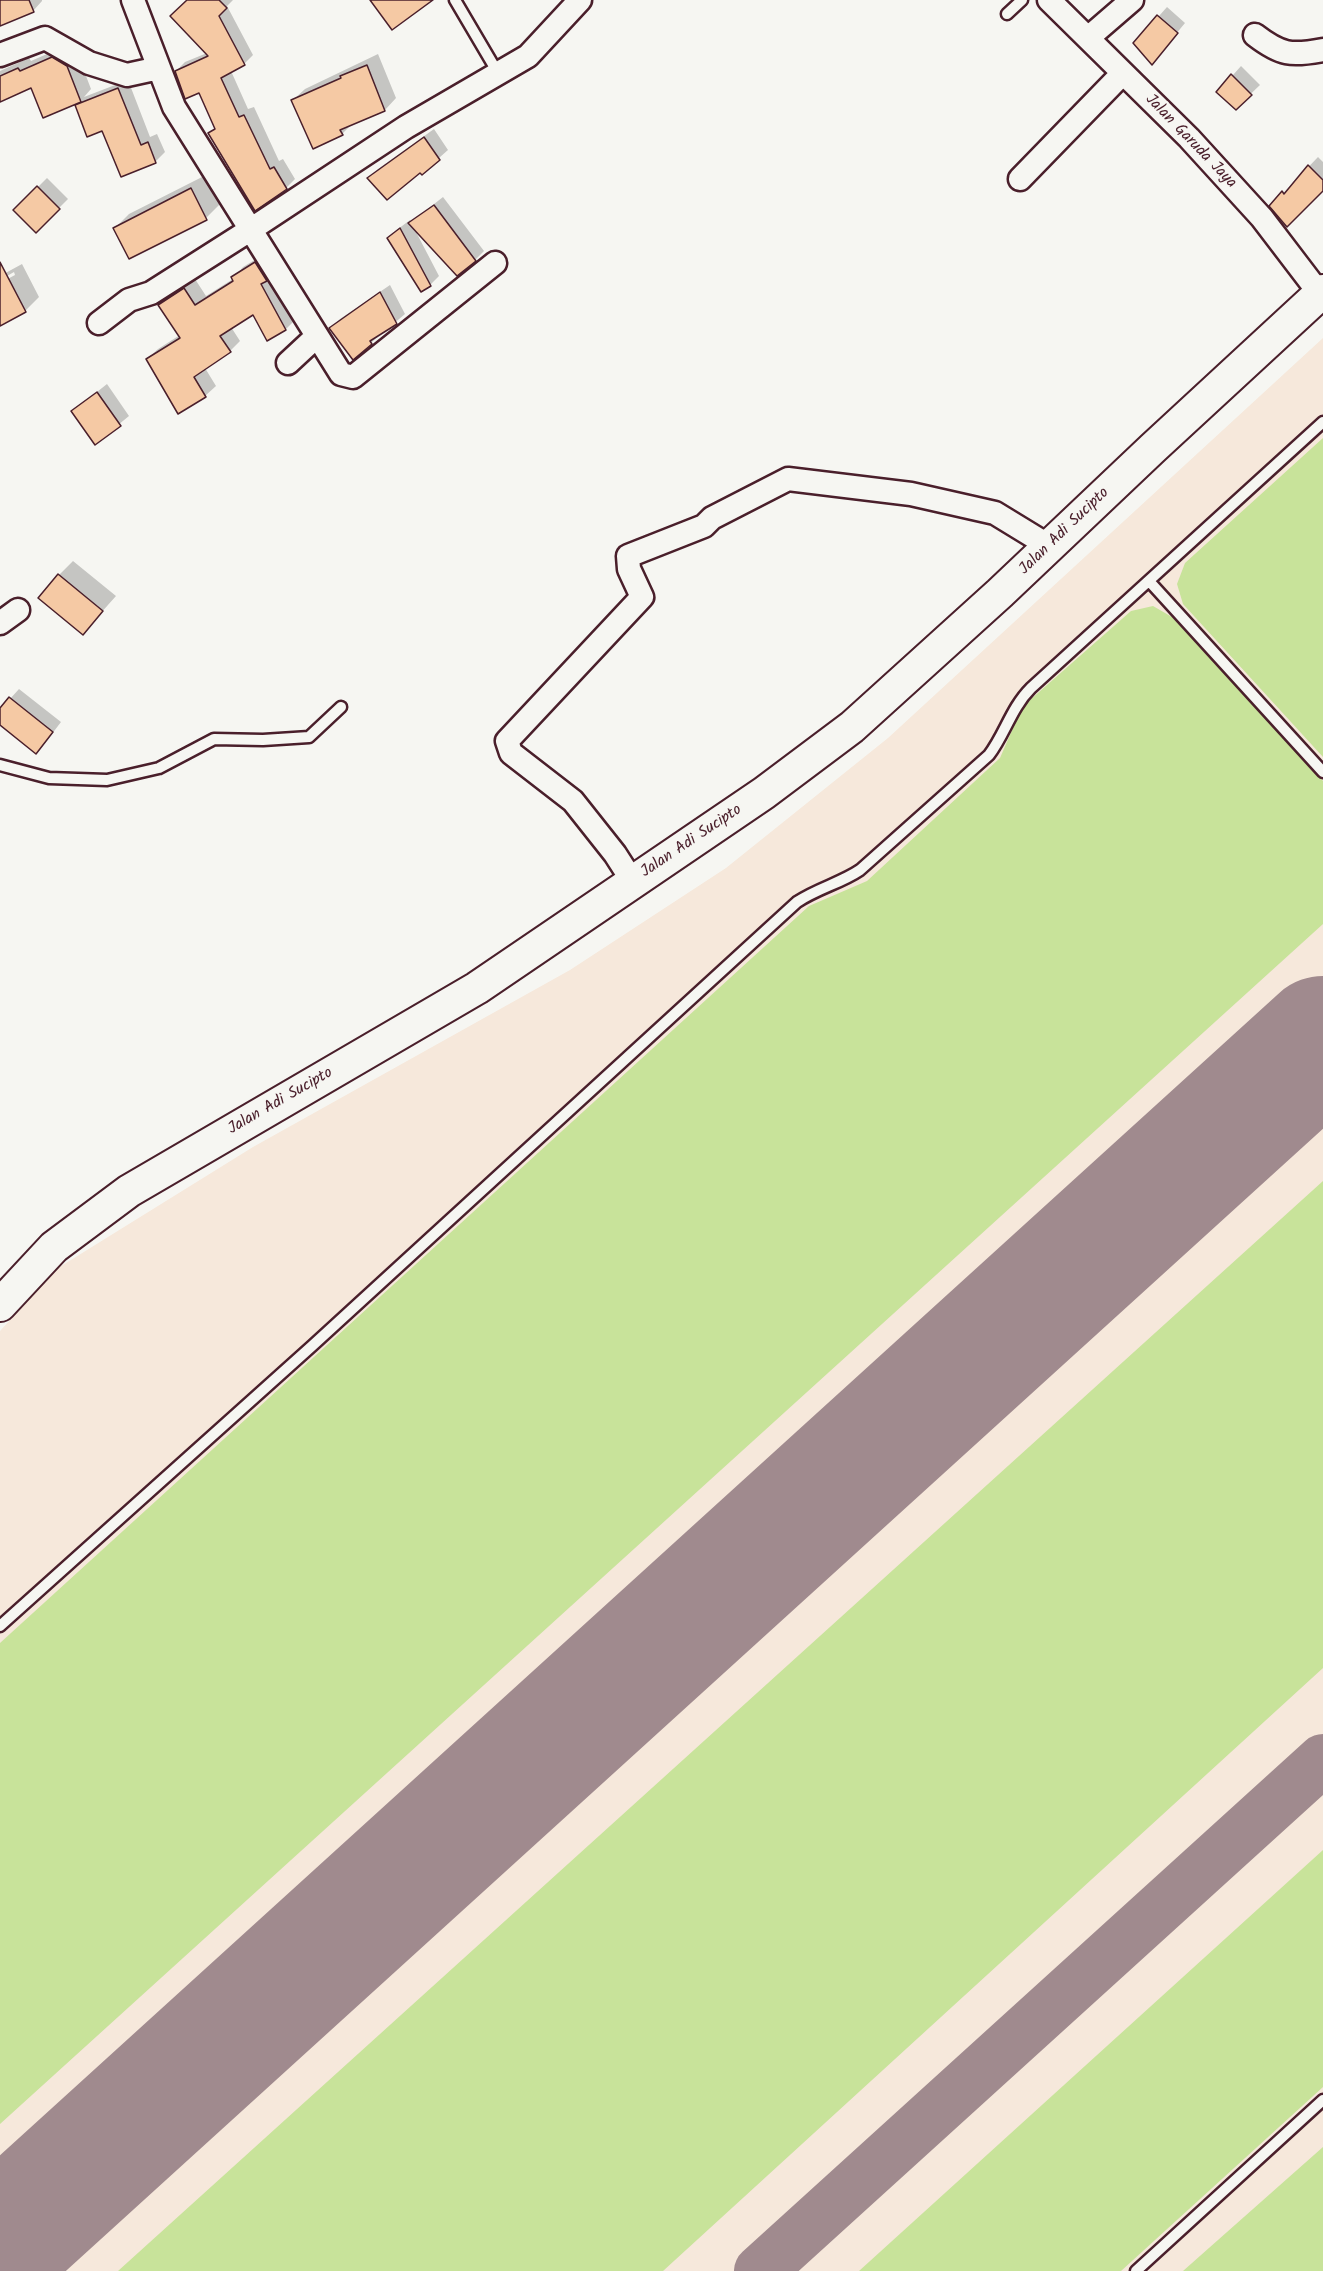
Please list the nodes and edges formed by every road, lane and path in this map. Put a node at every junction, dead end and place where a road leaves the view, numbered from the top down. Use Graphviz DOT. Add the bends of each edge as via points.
graph roads {
  1 [pos="133,0"];
  2 [pos="455,0"];
  3 [pos="580,0"];
  4 [pos="1022,0"];
  5 [pos="1049,0"];
  6 [pos="1132,0"];
  7 [pos="1007,14"];
  8 [pos="1255,35"];
  9 [pos="1088,38"];
  10 [pos="1323,50"];
  11 [pos="0,55"];
  12 [pos="159,68"];
  13 [pos="498,73"];
  14 [pos="1122,73"];
  15 [pos="1020,179"];
  16 [pos="250,230"];
  17 [pos="495,263"];
  18 [pos="1322,292"];
  19 [pos="99,323"];
  20 [pos="317,336"];
  21 [pos="288,363"];
  22 [pos="1323,422"];
  23 [pos="1049,546"];
  24 [pos="1149,580"];
  25 [pos="341,707"];
  26 [pos="0,765"];
  27 [pos="1323,772"];
  28 [pos="633,882"];
  29 [pos="0,1305"];
  30 [pos="0,1626"];
  31 [pos="1323,2100"];
  32 [pos="1136,2271"];
  1 -- 12 [label="street"];
  2 -- 13 [label="lane"];
  3 -- 13 [label="street" via="528,56"];
  4 -- 7 [label="lane"];
  5 -- 9 [label="street, Jalan Garuda Jaya"];
  6 -- 9 [label="street"];
  8 -- 10 [label="street" via="1284,53"];
  9 -- 14 [label="street, Jalan Garuda Jaya"];
  11 -- 12 [label="street" via="45,38 89,63 127,75"];
  12 -- 16 [label="street" via="174,107"];
  13 -- 16 [label="street" via="406,127"];
  14 -- 15 [label="street"];
  14 -- 18 [label="street, Jalan Garuda Jaya" via="1262,218"];
  16 -- 19 [label="street" via="151,293 129,300"];
  16 -- 20 [label="street"];
  17 -- 20 [label="street" via="352,377 341,374"];
  18 -- 23 [label="street, Jalan Adi Sucipto"];
  20 -- 21 [label="street"];
  22 -- 24 [label="lane"];
  23 -- 28 [label="street, Jalan Adi Sucipto" via="852,727 764,793"];
  23 -- 28 [label="street" via="996,513 911,494 788,479 712,518 704,526 628,556 629,569 642,597 507,741 511,753 573,801"];
  24 -- 27 [label="lane"];
  24 -- 30 [label="lane" via="1021,698 996,746 980,763 860,870 797,902"];
  25 -- 26 [label="lane" via="309,736 214,740 159,768 107,780 49,778"];
  28 -- 29 [label="street, Jalan Adi Sucipto" via="477,988 129,1191 54,1247"];
  31 -- 32 [label="lane"];
}
